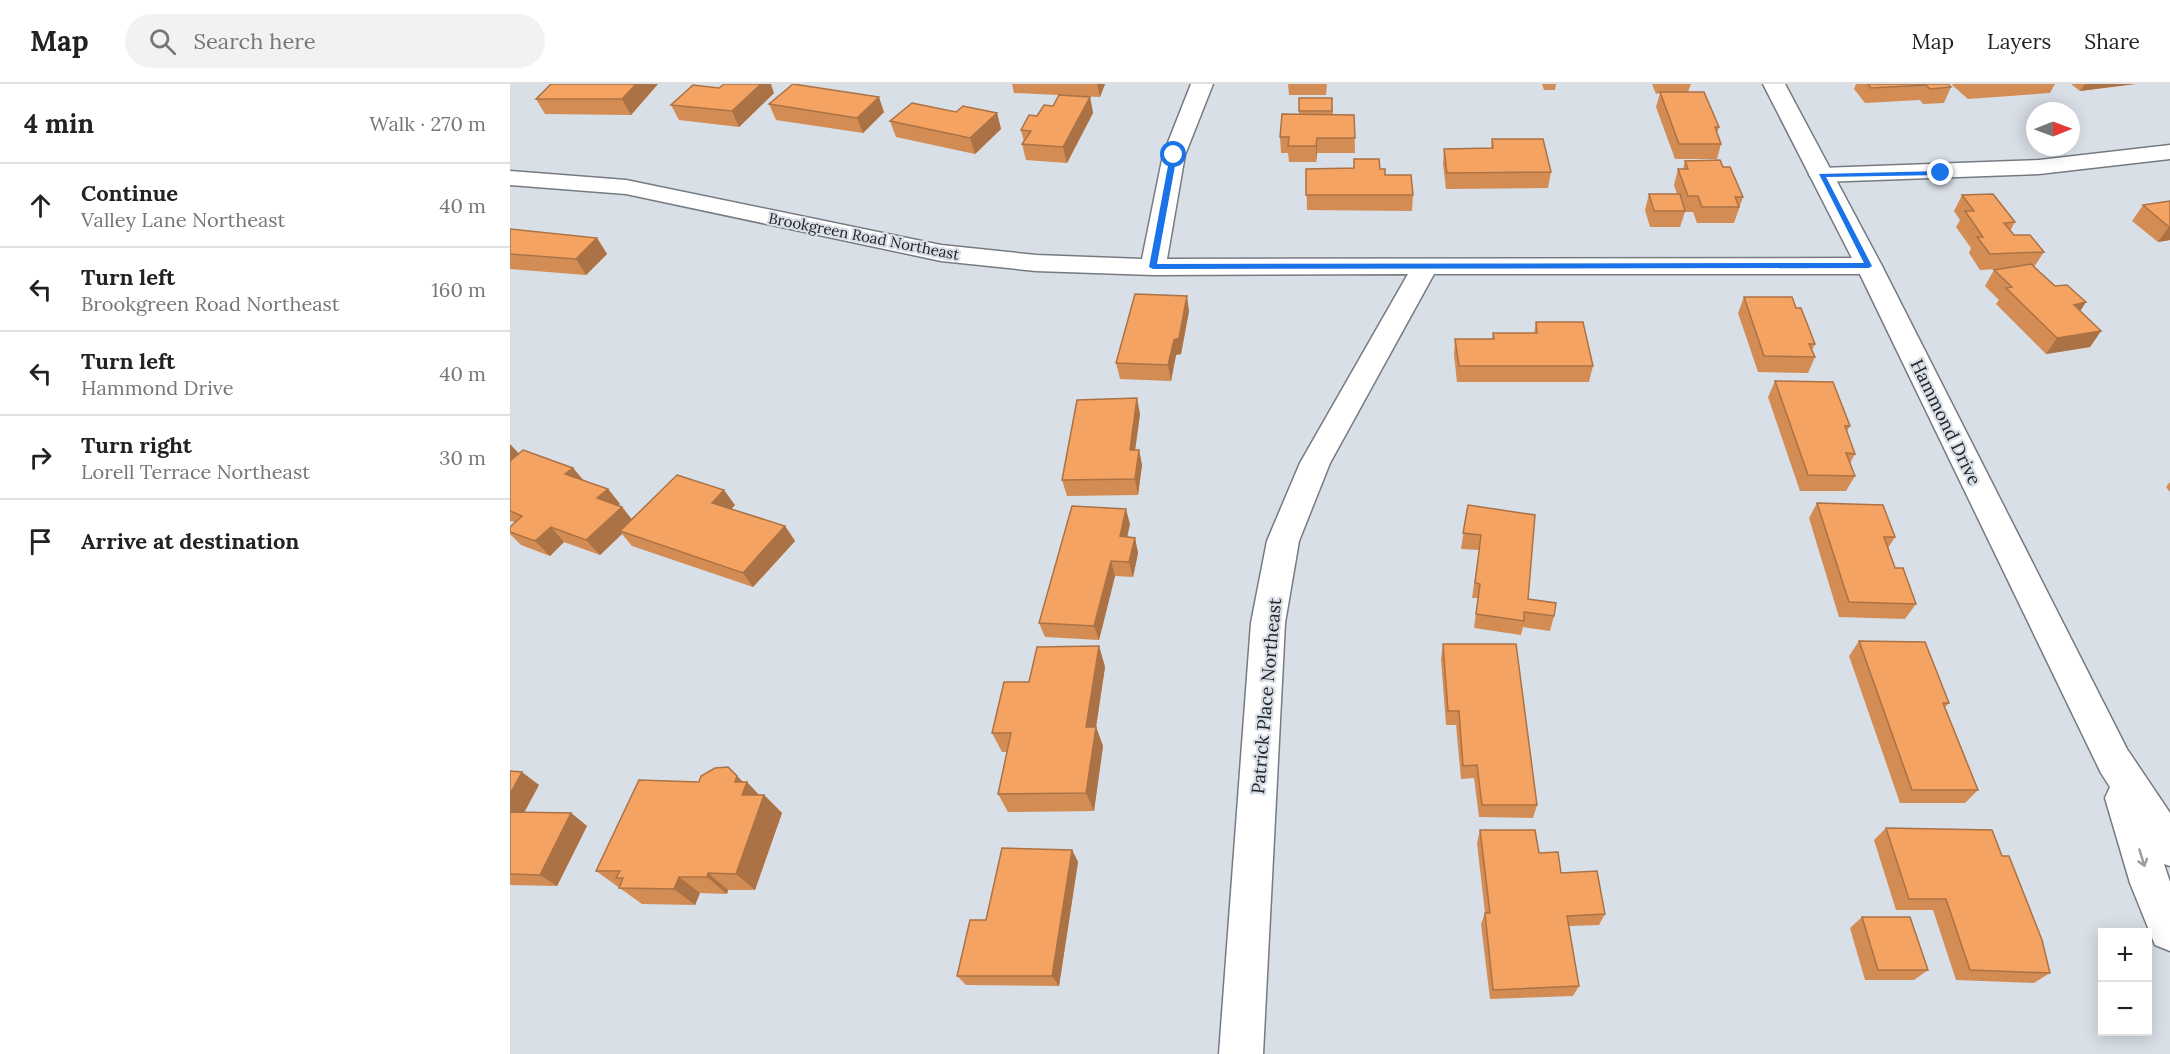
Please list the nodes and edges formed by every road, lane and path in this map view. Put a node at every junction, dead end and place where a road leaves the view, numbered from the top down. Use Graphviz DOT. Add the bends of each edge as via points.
graph roads {
  1 [pos="1202,84"];
  2 [pos="1774,84"];
  3 [pos="2170,152"];
  4 [pos="1821,175"];
  5 [pos="510,178"];
  6 [pos="1426,266"];
  7 [pos="1869,266"];
  8 [pos="1153,267"];
  9 [pos="2114,761"];
  10 [pos="2170,848"];
  11 [pos="2170,930"];
  12 [pos="1241,1054"];
  1 -- 8 [label="street" via="1174,155"];
  2 -- 4 [label="street, Hammond Drive"];
  3 -- 4 [label="street" via="2023,170"];
  4 -- 7 [label="street, Hammond Drive"];
  5 -- 8 [label="street, Brookgreen Road Northeast" via="626,188 941,253 1036,263"];
  6 -- 7 [label="street, Brookgreen Road Northeast"];
  6 -- 8 [label="street, Brookgreen Road Northeast"];
  6 -- 12 [label="street, Patrick Place Northeast" via="1315,463 1283,540 1268,623"];
  7 -- 9 [label="street, Hammond Drive"];
  9 -- 10 [label="street, Hammond Drive"];
  9 -- 11 [label="street, Hammond Drive, one-way" via="2150,883"];
}
